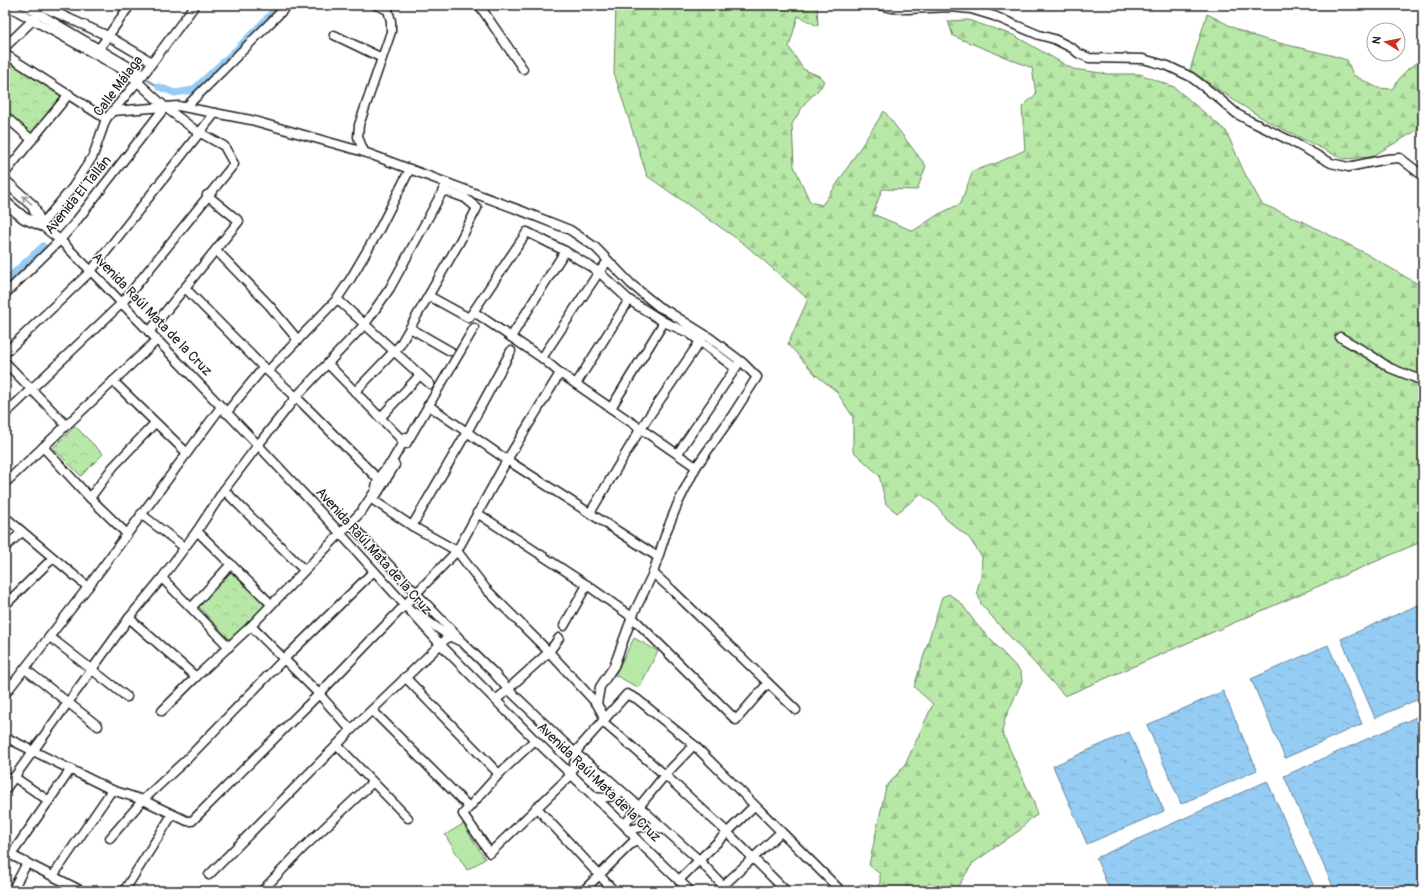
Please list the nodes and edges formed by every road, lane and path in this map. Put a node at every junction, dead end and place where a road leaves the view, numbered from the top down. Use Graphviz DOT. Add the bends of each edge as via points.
graph roads {
  1 [pos="6,5"];
  2 [pos="24,5"];
  3 [pos="39,5"];
  4 [pos="130,5"];
  5 [pos="195,5"];
  6 [pos="288,5"];
  7 [pos="376,5"];
  8 [pos="479,5"];
  9 [pos="879,5"];
  10 [pos="388,8"];
  11 [pos="39,14"];
  12 [pos="32,20"];
  13 [pos="334,35"];
  14 [pos="108,36"];
  15 [pos="5,47"];
  16 [pos="99,49"];
  17 [pos="5,54"];
  18 [pos="382,58"];
  19 [pos="152,62"];
  20 [pos="523,69"];
  21 [pos="143,75"];
  22 [pos="138,81"];
  23 [pos="69,94"];
  24 [pos="165,107"];
  25 [pos="186,107"];
  26 [pos="113,111"];
  27 [pos="215,113"];
  28 [pos="5,116"];
  29 [pos="106,119"];
  30 [pos="359,125"];
  31 [pos="200,132"];
  32 [pos="32,140"];
  33 [pos="350,147"];
  34 [pos="364,152"];
  35 [pos="410,169"];
  36 [pos="5,173"];
  37 [pos="1423,176"];
  38 [pos="5,181"];
  39 [pos="445,186"];
  40 [pos="207,195"];
  41 [pos="5,202"];
  42 [pos="41,225"];
  43 [pos="60,240"];
  44 [pos="216,250"];
  45 [pos="565,251"];
  46 [pos="608,261"];
  47 [pos="91,272"];
  48 [pos="599,272"];
  49 [pos="185,288"];
  50 [pos="5,294"];
  51 [pos="429,296"];
  52 [pos="337,299"];
  53 [pos="629,300"];
  54 [pos="122,303"];
  55 [pos="474,312"];
  56 [pos="664,322"];
  57 [pos="365,324"];
  58 [pos="410,328"];
  59 [pos="474,328"];
  60 [pos="149,332"];
  61 [pos="511,337"];
  62 [pos="1340,337"];
  63 [pos="702,338"];
  64 [pos="157,340"];
  65 [pos="298,340"];
  66 [pos="450,351"];
  67 [pos="511,351"];
  68 [pos="395,352"];
  69 [pos="5,353"];
  70 [pos="542,358"];
  71 [pos="5,362"];
  72 [pos="328,364"];
  73 [pos="738,364"];
  74 [pos="266,369"];
  75 [pos="560,372"];
  76 [pos="420,375"];
  77 [pos="113,381"];
  78 [pos="1423,381"];
  79 [pos="430,384"];
  80 [pos="576,384"];
  81 [pos="31,389"];
  82 [pos="354,392"];
  83 [pos="296,397"];
  84 [pos="428,405"];
  85 [pos="611,408"];
  86 [pos="224,410"];
  87 [pos="5,414"];
  88 [pos="380,418"];
  89 [pos="155,423"];
  90 [pos="66,425"];
  91 [pos="641,428"];
  92 [pos="467,432"];
  93 [pos="258,445"];
  94 [pos="43,447"];
  95 [pos="187,454"];
  96 [pos="678,454"];
  97 [pos="507,460"];
  98 [pos="696,467"];
  99 [pos="378,479"];
  100 [pos="5,483"];
  101 [pos="224,490"];
  102 [pos="90,498"];
  103 [pos="373,500"];
  104 [pos="361,512"];
  105 [pos="477,513"];
  106 [pos="590,513"];
  107 [pos="141,514"];
  108 [pos="5,517"];
  109 [pos="350,524"];
  110 [pos="412,526"];
  111 [pos="197,531"];
  112 [pos="22,532"];
  113 [pos="127,534"];
  114 [pos="342,534"];
  115 [pos="5,547"];
  116 [pos="184,547"];
  117 [pos="457,551"];
  118 [pos="658,557"];
  119 [pos="53,558"];
  120 [pos="230,564"];
  121 [pos="304,570"];
  122 [pos="374,571"];
  123 [pos="652,573"];
  124 [pos="162,578"];
  125 [pos="587,585"];
  126 [pos="88,587"];
  127 [pos="416,593"];
  128 [pos="271,604"];
  129 [pos="5,605"];
  130 [pos="404,605"];
  131 [pos="192,607"];
  132 [pos="632,617"];
  133 [pos="129,618"];
  134 [pos="251,626"];
  135 [pos="564,626"];
  136 [pos="449,636"];
  137 [pos="50,637"];
  138 [pos="559,638"];
  139 [pos="462,642"];
  140 [pos="440,644"];
  141 [pos="228,647"];
  142 [pos="549,652"];
  143 [pos="283,660"];
  144 [pos="25,669"];
  145 [pos="92,669"];
  146 [pos="196,677"];
  147 [pos="405,677"];
  148 [pos="768,683"];
  149 [pos="508,689"];
  150 [pos="5,694"];
  151 [pos="319,694"];
  152 [pos="127,697"];
  153 [pos="496,700"];
  154 [pos="68,702"];
  155 [pos="597,704"];
  156 [pos="372,710"];
  157 [pos="796,710"];
  158 [pos="162,711"];
  159 [pos="603,722"];
  160 [pos="98,726"];
  161 [pos="351,730"];
  162 [pos="5,737"];
  163 [pos="534,740"];
  164 [pos="338,745"];
  165 [pos="694,745"];
  166 [pos="33,750"];
  167 [pos="576,754"];
  168 [pos="71,769"];
  169 [pos="499,774"];
  170 [pos="571,775"];
  171 [pos="665,775"];
  172 [pos="14,777"];
  173 [pos="373,782"];
  174 [pos="5,790"];
  175 [pos="112,790"];
  176 [pos="622,792"];
  177 [pos="594,797"];
  178 [pos="143,800"];
  179 [pos="49,801"];
  180 [pos="754,806"];
  181 [pos="469,807"];
  182 [pos="536,807"];
  183 [pos="639,807"];
  184 [pos="172,815"];
  185 [pos="408,818"];
  186 [pos="626,827"];
  187 [pos="665,830"];
  188 [pos="780,832"];
  189 [pos="728,833"];
  190 [pos="110,838"];
  191 [pos="636,839"];
  192 [pos="8,853"];
  193 [pos="753,858"];
  194 [pos="699,860"];
  195 [pos="27,863"];
  196 [pos="209,875"];
  197 [pos="599,875"];
  198 [pos="53,876"];
  199 [pos="679,880"];
  200 [pos="726,888"];
  201 [pos="838,890"];
  202 [pos="12,891"];
  203 [pos="82,891"];
  204 [pos="124,891"];
  205 [pos="262,891"];
  206 [pos="583,891"];
  207 [pos="614,891"];
  208 [pos="690,891"];
  209 [pos="786,891"];
  1 -- 12 [label="street"];
  2 -- 11 [label="street"];
  3 -- 14 [label="street"];
  4 -- 14 [label="street"];
  5 -- 19 [label="street, Calle Málaga"];
  6 -- 25 [label="street"];
  7 -- 10 [label="street"];
  8 -- 20 [label="street"];
  9 -- 37 [label="street" via="907,9 970,9 1039,35 1054,38 1089,58 1143,59 1168,66 1192,77 1243,118 1331,163 1348,167 1387,158 1400,158"];
  10 -- 18 [label="street" via="391,32"];
  11 -- 12 [label="street"];
  11 -- 16 [label="street"];
  12 -- 15 [label="street"];
  12 -- 22 [label="street" via="127,72"];
  13 -- 18 [label="street"];
  14 -- 16 [label="street"];
  14 -- 19 [label="street"];
  16 -- 21 [label="street"];
  17 -- 23 [label="street"];
  18 -- 30 [label="street"];
  19 -- 21 [label="street, Calle Málaga"];
  21 -- 22 [label="street, Calle Málaga"];
  22 -- 24 [label="street"];
  22 -- 26 [label="street, Calle Málaga"];
  23 -- 29 [label="street"];
  23 -- 32 [label="street"];
  24 -- 25 [label="street"];
  24 -- 26 [label="street"];
  24 -- 31 [label="street"];
  24 -- 43 [label="street, Avenida El Tallán"];
  25 -- 27 [label="street"];
  26 -- 29 [label="street, Calle Málaga"];
  27 -- 31 [label="street"];
  27 -- 33 [label="street" via="251,120"];
  28 -- 32 [label="street"];
  29 -- 42 [label="street, Calle Málaga" via="93,156 74,187"];
  30 -- 33 [label="street"];
  30 -- 34 [label="street" via="358,137"];
  31 -- 40 [label="street" via="224,146 234,164"];
  31 -- 47 [label="street"];
  32 -- 36 [label="street"];
  33 -- 34 [label="street"];
  34 -- 35 [label="street"];
  35 -- 39 [label="street"];
  35 -- 52 [label="street" via="378,232"];
  42 -- 38 [label="main road, Avenida Raúl Mata de la Cruz, one-way" via="33,206"];
  39 -- 46 [label="street" via="570,230 595,247"];
  39 -- 51 [label="street" via="477,208"];
  39 -- 57 [label="street" via="390,288"];
  40 -- 44 [label="street" via="239,221"];
  40 -- 54 [label="street"];
  41 -- 42 [label="main road, Avenida Raúl Mata de la Cruz" via="24,218"];
  42 -- 43 [label="street, Avenida Raúl Mata de la Cruz"];
  43 -- 47 [label="street, Avenida Raúl Mata de la Cruz"];
  43 -- 50 [label="street, Avenida El Tallán"];
  44 -- 49 [label="street"];
  44 -- 65 [label="street" via="269,305"];
  45 -- 48 [label="street"];
  45 -- 55 [label="street" via="527,232"];
  45 -- 61 [label="street"];
  46 -- 48 [label="street"];
  46 -- 63 [label="street" via="659,307"];
  47 -- 54 [label="street, Avenida Raúl Mata de la Cruz"];
  47 -- 69 [label="street"];
  48 -- 53 [label="street"];
  48 -- 70 [label="street"];
  49 -- 60 [label="street"];
  49 -- 74 [label="street"];
  51 -- 55 [label="street" via="469,318"];
  51 -- 58 [label="street"];
  52 -- 57 [label="street"];
  52 -- 65 [label="street"];
  53 -- 56 [label="street"];
  53 -- 80 [label="street"];
  54 -- 60 [label="street, Avenida Raúl Mata de la Cruz"];
  54 -- 81 [label="street"];
  55 -- 61 [label="street"];
  56 -- 63 [label="street"];
  56 -- 85 [label="street"];
  57 -- 68 [label="street"];
  57 -- 72 [label="street"];
  58 -- 66 [label="street"];
  58 -- 68 [label="street"];
  59 -- 84 [label="street"];
  60 -- 64 [label="street, Avenida Raúl Mata de la Cruz"];
  61 -- 70 [label="street"];
  62 -- 78 [label="street" via="1390,368"];
  63 -- 73 [label="street"];
  63 -- 91 [label="street"];
  64 -- 77 [label="street"];
  64 -- 86 [label="street, Avenida Raúl Mata de la Cruz"];
  65 -- 74 [label="street"];
  67 -- 92 [label="street"];
  68 -- 76 [label="street"];
  68 -- 82 [label="street"];
  70 -- 75 [label="street"];
  71 -- 81 [label="street"];
  72 -- 82 [label="street"];
  72 -- 83 [label="street"];
  73 -- 96 [label="street"];
  73 -- 98 [label="street" via="757,377"];
  74 -- 83 [label="street"];
  74 -- 86 [label="street"];
  75 -- 80 [label="street"];
  75 -- 97 [label="street"];
  76 -- 79 [label="street"];
  76 -- 88 [label="street"];
  77 -- 89 [label="street"];
  77 -- 90 [label="street"];
  80 -- 85 [label="street"];
  81 -- 87 [label="street"];
  81 -- 90 [label="street"];
  82 -- 88 [label="street"];
  83 -- 93 [label="street"];
  83 -- 99 [label="street"];
  84 -- 92 [label="street"];
  84 -- 103 [label="street"];
  85 -- 91 [label="street"];
  86 -- 93 [label="street, Avenida Raúl Mata de la Cruz"];
  86 -- 95 [label="street"];
  88 -- 99 [label="street" via="404,439 392,463"];
  89 -- 95 [label="street"];
  89 -- 102 [label="street" via="112,467"];
  90 -- 94 [label="street"];
  91 -- 96 [label="street"];
  91 -- 106 [label="street"];
  92 -- 97 [label="street"];
  92 -- 110 [label="street"];
  93 -- 101 [label="street"];
  93 -- 114 [label="street, Avenida Raúl Mata de la Cruz"];
  94 -- 100 [label="street"];
  94 -- 102 [label="street"];
  95 -- 107 [label="street"];
  96 -- 98 [label="street"];
  97 -- 105 [label="street"];
  97 -- 106 [label="street"];
  98 -- 118 [label="street" via="678,503"];
  99 -- 104 [label="street" via="375,491"];
  101 -- 111 [label="street"];
  101 -- 121 [label="street"];
  102 -- 113 [label="street"];
  103 -- 104 [label="street"];
  103 -- 110 [label="street"];
  104 -- 109 [label="street"];
  105 -- 117 [label="street"];
  105 -- 125 [label="street"];
  106 -- 118 [label="street"];
  107 -- 113 [label="street"];
  107 -- 116 [label="street"];
  108 -- 112 [label="street"];
  109 -- 114 [label="street"];
  109 -- 127 [label="street"];
  110 -- 117 [label="street"];
  111 -- 116 [label="street"];
  111 -- 120 [label="street"];
  112 -- 115 [label="street"];
  112 -- 119 [label="street"];
  113 -- 126 [label="street"];
  114 -- 121 [label="street"];
  114 -- 122 [label="street, Avenida Raúl Mata de la Cruz"];
  116 -- 124 [label="street"];
  117 -- 127 [label="street"];
  117 -- 142 [label="street" via="486,589"];
  118 -- 123 [label="street"];
  119 -- 126 [label="street"];
  119 -- 129 [label="street"];
  120 -- 128 [label="street"];
  120 -- 131 [label="street"];
  121 -- 128 [label="street"];
  122 -- 130 [label="street, Avenida Raúl Mata de la Cruz"];
  122 -- 143 [label="street"];
  123 -- 132 [label="street"];
  123 -- 148 [label="street"];
  124 -- 131 [label="street"];
  124 -- 133 [label="street"];
  125 -- 132 [label="street"];
  125 -- 135 [label="street"];
  126 -- 137 [label="street"];
  127 -- 130 [label="street"];
  127 -- 139 [label="street"];
  128 -- 134 [label="street"];
  130 -- 136 [label="street"];
  130 -- 140 [label="street, Avenida Raúl Mata de la Cruz"];
  130 -- 151 [label="street"];
  131 -- 141 [label="street"];
  132 -- 148 [label="street" via="736,720"];
  132 -- 155 [label="street" via="614,666 600,687"];
  133 -- 145 [label="street"];
  133 -- 146 [label="street"];
  134 -- 141 [label="street"];
  134 -- 143 [label="street"];
  136 -- 139 [label="street"];
  136 -- 140 [label="street"];
  137 -- 144 [label="street"];
  137 -- 145 [label="street"];
  138 -- 142 [label="street"];
  139 -- 149 [label="street"];
  140 -- 147 [label="street"];
  140 -- 153 [label="street, Avenida Raúl Mata de la Cruz"];
  141 -- 146 [label="street"];
  142 -- 149 [label="street"];
  142 -- 155 [label="street"];
  143 -- 151 [label="street"];
  143 -- 178 [label="street" via="188,758"];
  144 -- 150 [label="street"];
  144 -- 154 [label="street"];
  145 -- 152 [label="street"];
  145 -- 154 [label="street"];
  146 -- 158 [label="street"];
  147 -- 156 [label="street"];
  147 -- 169 [label="street"];
  148 -- 157 [label="street"];
  149 -- 153 [label="street"];
  149 -- 167 [label="street"];
  151 -- 161 [label="street"];
  151 -- 184 [label="street" via="196,818 187,821"];
  153 -- 163 [label="street, Avenida Raúl Mata de la Cruz"];
  154 -- 160 [label="street"];
  154 -- 166 [label="street"];
  155 -- 159 [label="street" via="603,715"];
  156 -- 161 [label="street"];
  156 -- 181 [label="street"];
  159 -- 165 [label="street" via="627,694 637,699"];
  159 -- 167 [label="street"];
  159 -- 171 [label="street"];
  161 -- 164 [label="street"];
  162 -- 166 [label="street"];
  163 -- 169 [label="street"];
  163 -- 170 [label="street, Avenida Raúl Mata de la Cruz"];
  164 -- 173 [label="street"];
  164 -- 196 [label="street"];
  165 -- 171 [label="street"];
  165 -- 180 [label="street"];
  166 -- 168 [label="street"];
  166 -- 172 [label="street"];
  167 -- 170 [label="street"];
  167 -- 176 [label="street"];
  168 -- 175 [label="street"];
  168 -- 179 [label="street"];
  169 -- 181 [label="street"];
  170 -- 177 [label="street, Avenida Raúl Mata de la Cruz"];
  170 -- 182 [label="street"];
  171 -- 183 [label="street"];
  171 -- 189 [label="street"];
  172 -- 174 [label="street"];
  172 -- 179 [label="street"];
  173 -- 185 [label="street"];
  173 -- 205 [label="street" via="302,848"];
  175 -- 178 [label="street"];
  175 -- 198 [label="street"];
  176 -- 177 [label="street" via="604,798"];
  176 -- 183 [label="street"];
  177 -- 186 [label="street, Avenida Raúl Mata de la Cruz"];
  178 -- 184 [label="street"];
  178 -- 190 [label="street"];
  179 -- 192 [label="street"];
  180 -- 188 [label="street"];
  180 -- 189 [label="street"];
  181 -- 182 [label="street" via="463,814 490,853"];
  182 -- 197 [label="street"];
  183 -- 186 [label="street"];
  183 -- 187 [label="street"];
  184 -- 204 [label="street"];
  186 -- 187 [label="street"];
  186 -- 191 [label="street, Avenida Raúl Mata de la Cruz"];
  187 -- 194 [label="street"];
  188 -- 193 [label="street"];
  188 -- 201 [label="street"];
  189 -- 193 [label="street"];
  189 -- 194 [label="street"];
  191 -- 197 [label="street"];
  191 -- 199 [label="street, Avenida Raúl Mata de la Cruz"];
  192 -- 195 [label="street"];
  193 -- 200 [label="street"];
  193 -- 209 [label="street"];
  194 -- 199 [label="street"];
  194 -- 200 [label="street"];
  195 -- 198 [label="street"];
  195 -- 202 [label="street"];
  197 -- 206 [label="street"];
  197 -- 207 [label="street"];
  198 -- 203 [label="street"];
  199 -- 208 [label="street, Avenida Raúl Mata de la Cruz"];
}
